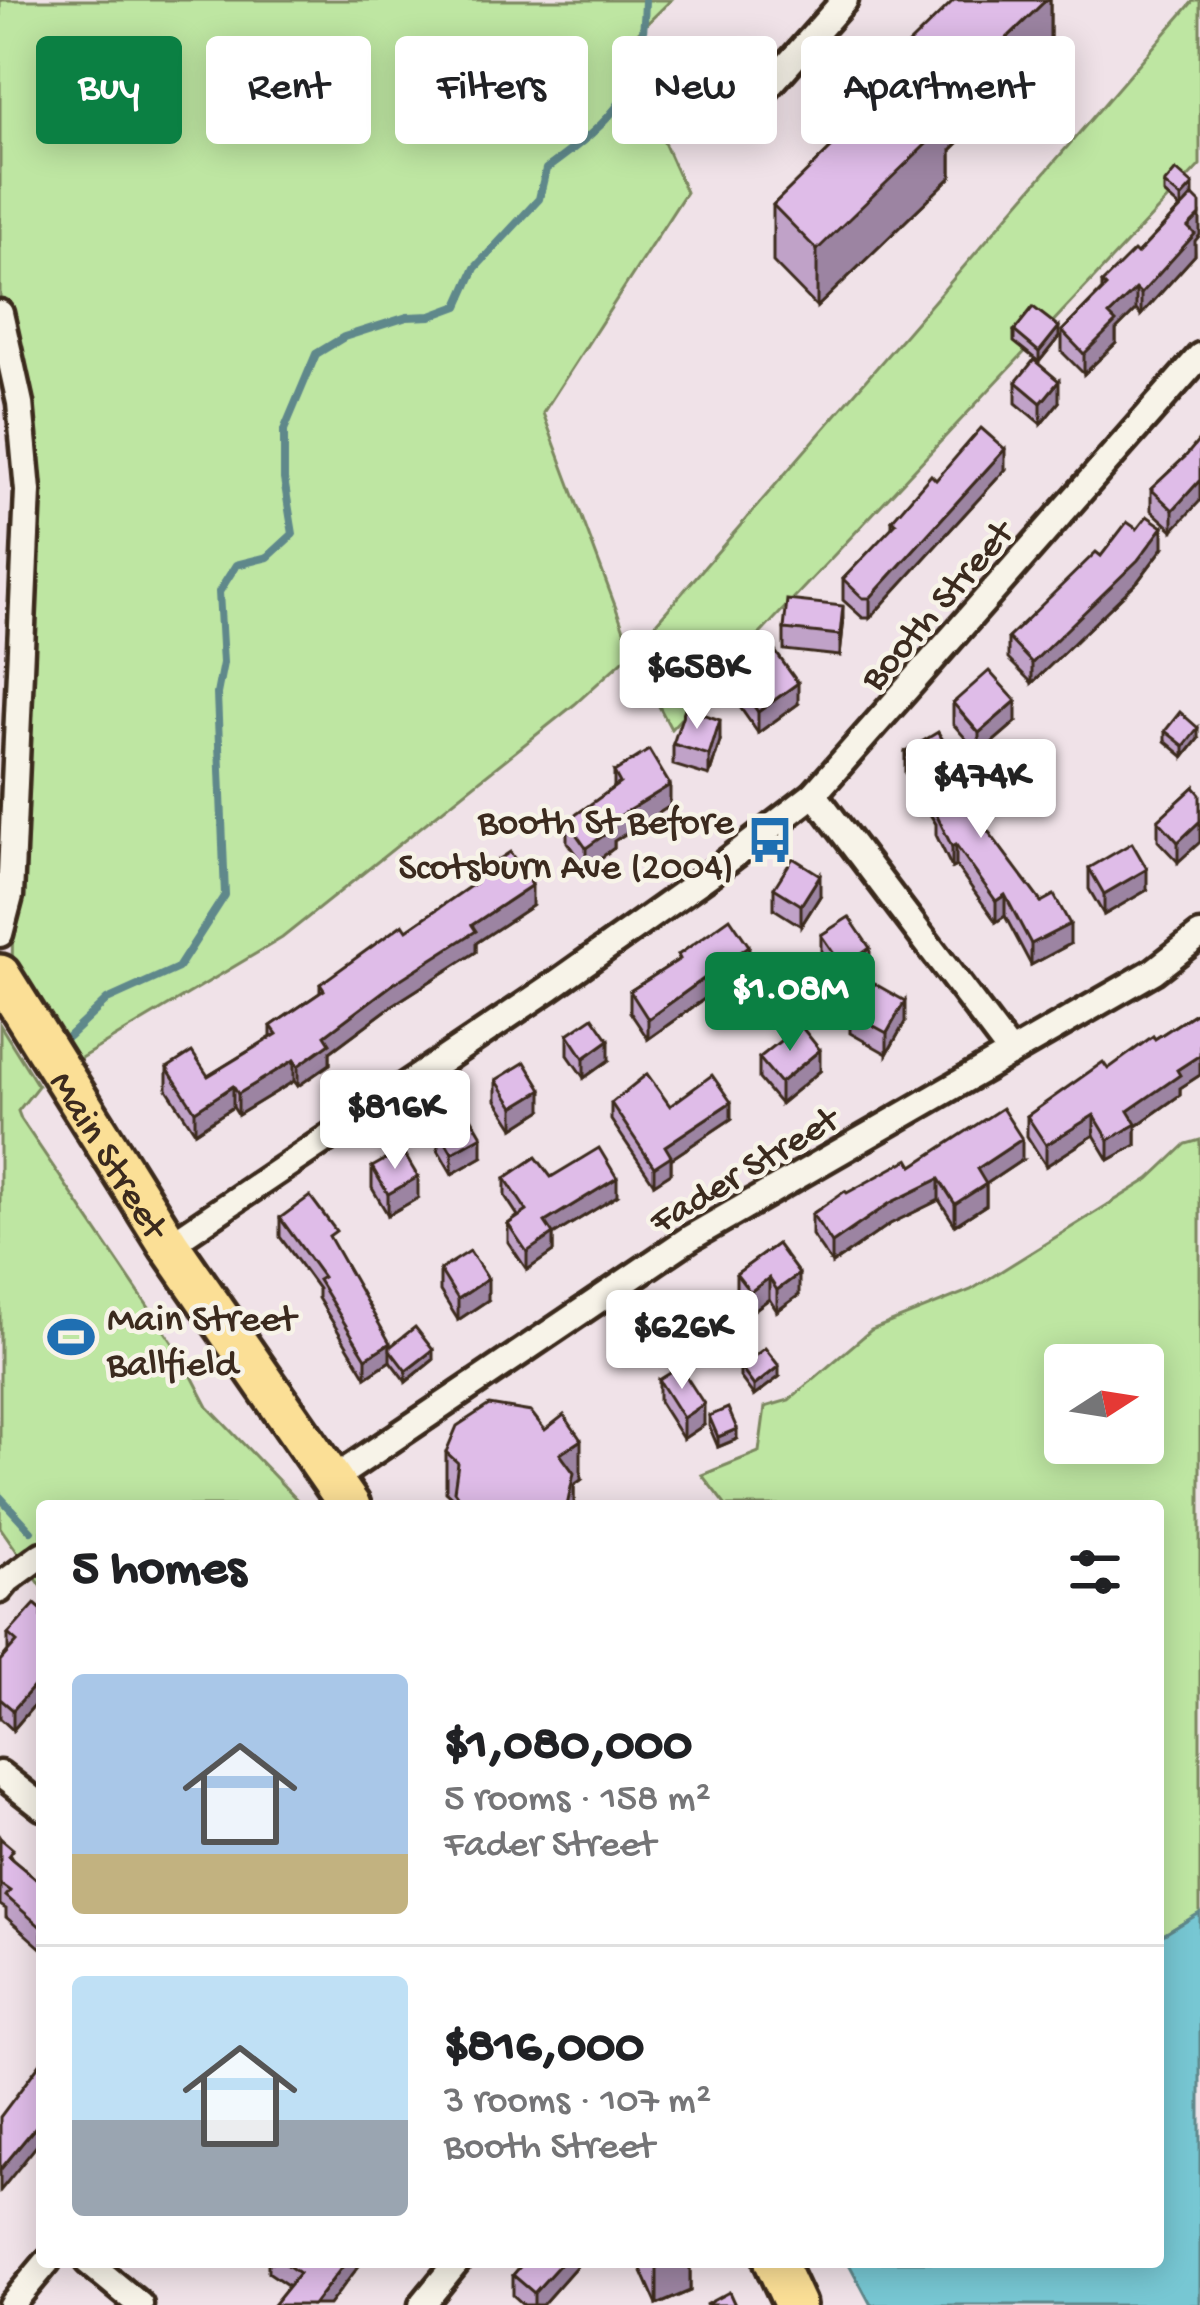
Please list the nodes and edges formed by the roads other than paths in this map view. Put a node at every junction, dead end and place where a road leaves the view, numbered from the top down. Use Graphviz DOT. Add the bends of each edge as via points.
graph roads {
  1 [pos="845,0"];
  2 [pos="777,77"];
  3 [pos="0,314"];
  4 [pos="1200,356"];
  5 [pos="814,794"];
  6 [pos="0,934"];
  7 [pos="1200,935"];
  8 [pos="0,975"];
  9 [pos="1010,1052"];
  10 [pos="170,1245"];
  11 [pos="341,1493"];
  12 [pos="36,1559"];
  13 [pos="0,1591"];
  14 [pos="0,1774"];
  15 [pos="36,1802"];
  16 [pos="42,2268"];
  17 [pos="95,2268"];
  18 [pos="452,2268"];
  19 [pos="778,2268"];
  20 [pos="10,2305"];
  21 [pos="140,2305"];
  22 [pos="422,2305"];
  23 [pos="795,2305"];
  1 -- 2 [label="street"];
  3 -- 6 [label="street" via="28,491 10,896"];
  4 -- 5 [label="street, Booth Street"];
  5 -- 9 [label="street"];
  5 -- 10 [label="street, Booth Street" via="551,987"];
  7 -- 9 [label="street, Fader Street" via="1154,971"];
  8 -- 10 [label="main road, Main Street"];
  9 -- 11 [label="street, Fader Street" via="690,1238"];
  10 -- 11 [label="main road, Main Street"];
  12 -- 13 [label="street"];
  14 -- 15 [label="street"];
  16 -- 20 [label="street"];
  17 -- 21 [label="street"];
  18 -- 22 [label="street"];
  19 -- 23 [label="main road"];
}
